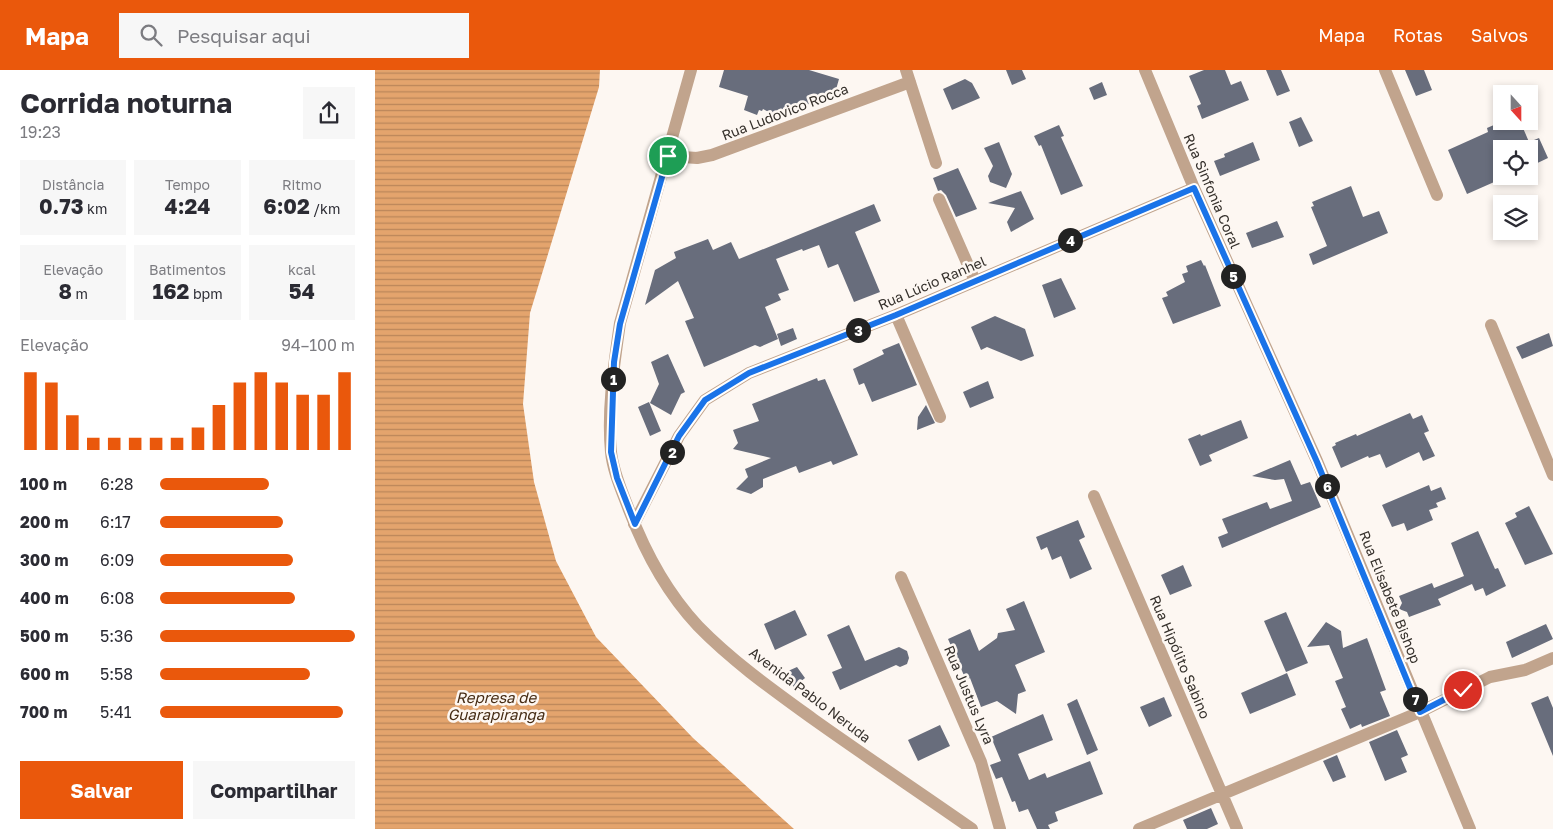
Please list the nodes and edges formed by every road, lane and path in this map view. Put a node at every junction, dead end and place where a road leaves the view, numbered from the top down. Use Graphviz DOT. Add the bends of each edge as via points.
graph roads {
  1 [pos="691,70"];
  2 [pos="1145,70"];
  3 [pos="1385,70"];
  4 [pos="908,76"];
  5 [pos="668,156"];
  6 [pos="936,163"];
  7 [pos="1194,188"];
  8 [pos="1437,195"];
  9 [pos="939,199"];
  10 [pos="975,281"];
  11 [pos="896,315"];
  12 [pos="1491,325"];
  13 [pos="1291,406"];
  14 [pos="940,417"];
  15 [pos="1553,475"];
  16 [pos="1094,496"];
  17 [pos="635,524"];
  18 [pos="901,577"];
  19 [pos="1553,658"];
  20 [pos="1420,712"];
  21 [pos="1222,794"];
  22 [pos="972,829"];
  23 [pos="1000,829"];
  24 [pos="1139,829"];
  25 [pos="1237,829"];
  26 [pos="1470,829"];
  1 -- 5 [label="street, Avenida Pablo Neruda"];
  2 -- 7 [label="street, Rua Sinfonia Coral"];
  3 -- 8 [label="street"];
  4 -- 5 [label="street, Rua Ludovico Rocca" via="712,155 697,158"];
  4 -- 6 [label="street"];
  5 -- 17 [label="street, Avenida Pablo Neruda" via="620,324 614,362 611,452 617,478"];
  7 -- 10 [label="street, Rua Lúcio Ranhel"];
  7 -- 13 [label="street, Rua Sinfonia Coral"];
  9 -- 10 [label="street"];
  10 -- 11 [label="street, Rua Lúcio Ranhel"];
  11 -- 14 [label="street"];
  11 -- 17 [label="street, Rua Lúcio Ranhel" via="749,373 705,400 679,436"];
  12 -- 15 [label="street"];
  13 -- 20 [label="street, Rua Elisabete Bishop"];
  16 -- 21 [label="street, Rua Hipólito Sabino"];
  17 -- 22 [label="street, Avenida Pablo Neruda" via="656,570 699,626 772,689"];
  18 -- 23 [label="street, Rua Justus Lyra" via="981,762"];
  19 -- 20 [label="street" via="1529,669 1490,678"];
  20 -- 21 [label="street"];
  20 -- 26 [label="street, Rua Elisabete Bishop"];
  21 -- 24 [label="street"];
  21 -- 25 [label="street, Rua Hipólito Sabino"];
}
